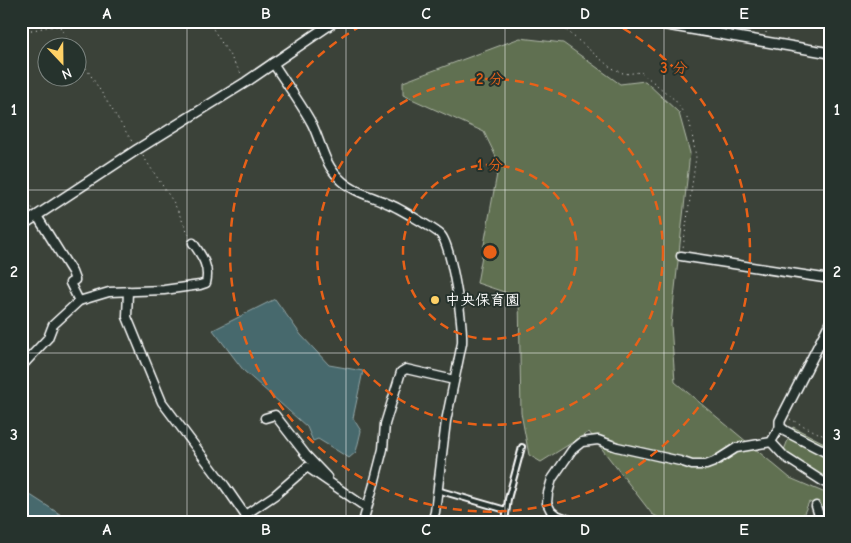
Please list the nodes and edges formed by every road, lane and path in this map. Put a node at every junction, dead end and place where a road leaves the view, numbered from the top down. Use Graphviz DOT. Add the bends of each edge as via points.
graph roads {
  1 [pos="92,21"];
  2 [pos="208,21"];
  3 [pos="335,21"];
  4 [pos="555,21"];
  5 [pos="644,21"];
  6 [pos="767,21"];
  7 [pos="60,27"];
  8 [pos="21,30"];
  9 [pos="67,38"];
  10 [pos="765,43"];
  11 [pos="830,53"];
  12 [pos="273,63"];
  13 [pos="88,71"];
  14 [pos="246,82"];
  15 [pos="138,149"];
  16 [pos="21,191"];
  17 [pos="37,216"];
  18 [pos="21,226"];
  19 [pos="193,243"];
  20 [pos="682,256"];
  21 [pos="830,279"];
  22 [pos="128,291"];
  23 [pos="79,301"];
  24 [pos="830,323"];
  25 [pos="21,367"];
  26 [pos="454,380"];
  27 [pos="783,416"];
  28 [pos="265,418"];
  29 [pos="780,427"];
  30 [pos="830,439"];
  31 [pos="772,442"];
  32 [pos="522,447"];
  33 [pos="830,454"];
  34 [pos="333,485"];
  35 [pos="830,486"];
  36 [pos="437,490"];
  37 [pos="816,506"];
  38 [pos="367,508"];
  39 [pos="506,510"];
  40 [pos="247,518"];
  41 [pos="363,522"];
  42 [pos="432,522"];
  43 [pos="505,522"];
  44 [pos="574,522"];
  45 [pos="821,522"];
  1 -- 7 [label="path"];
  2 -- 14 [label="path"];
  3 -- 12 [label="street"];
  4 -- 20 [label="path" via="610,67 625,74 641,72 675,100 690,123 696,157"];
  5 -- 10 [label="street"];
  6 -- 10 [label="path"];
  7 -- 8 [label="path"];
  7 -- 9 [label="path"];
  10 -- 11 [label="street"];
  12 -- 14 [label="street"];
  12 -- 26 [label="street" via="312,123 330,167 338,178 441,234 451,266 463,332"];
  13 -- 15 [label="path"];
  14 -- 15 [label="street"];
  15 -- 17 [label="street"];
  15 -- 19 [label="path" via="174,202"];
  16 -- 17 [label="path"];
  17 -- 18 [label="street"];
  17 -- 23 [label="street" via="72,272 74,280 70,283"];
  19 -- 22 [label="street" via="208,270 206,283 164,290"];
  20 -- 21 [label="street"];
  22 -- 23 [label="street" via="109,292"];
  22 -- 40 [label="street" via="127,317 162,402"];
  23 -- 25 [label="street" via="53,325 48,338"];
  24 -- 27 [label="street"];
  26 -- 36 [label="street"];
  26 -- 38 [label="street" via="406,369 401,372 385,424"];
  27 -- 29 [label="street"];
  27 -- 30 [label="path"];
  28 -- 34 [label="street" via="275,415"];
  29 -- 31 [label="street"];
  29 -- 33 [label="street"];
  31 -- 35 [label="street" via="785,456"];
  31 -- 44 [label="street" via="736,448 706,465 692,465 598,440 582,442 572,450 552,479 547,503 556,515"];
  32 -- 39 [label="lane"];
  34 -- 38 [label="street"];
  34 -- 40 [label="street" via="307,467"];
  36 -- 39 [label="lane"];
  36 -- 42 [label="street"];
  37 -- 45 [label="street"];
  38 -- 41 [label="street"];
  39 -- 43 [label="lane"];
}
